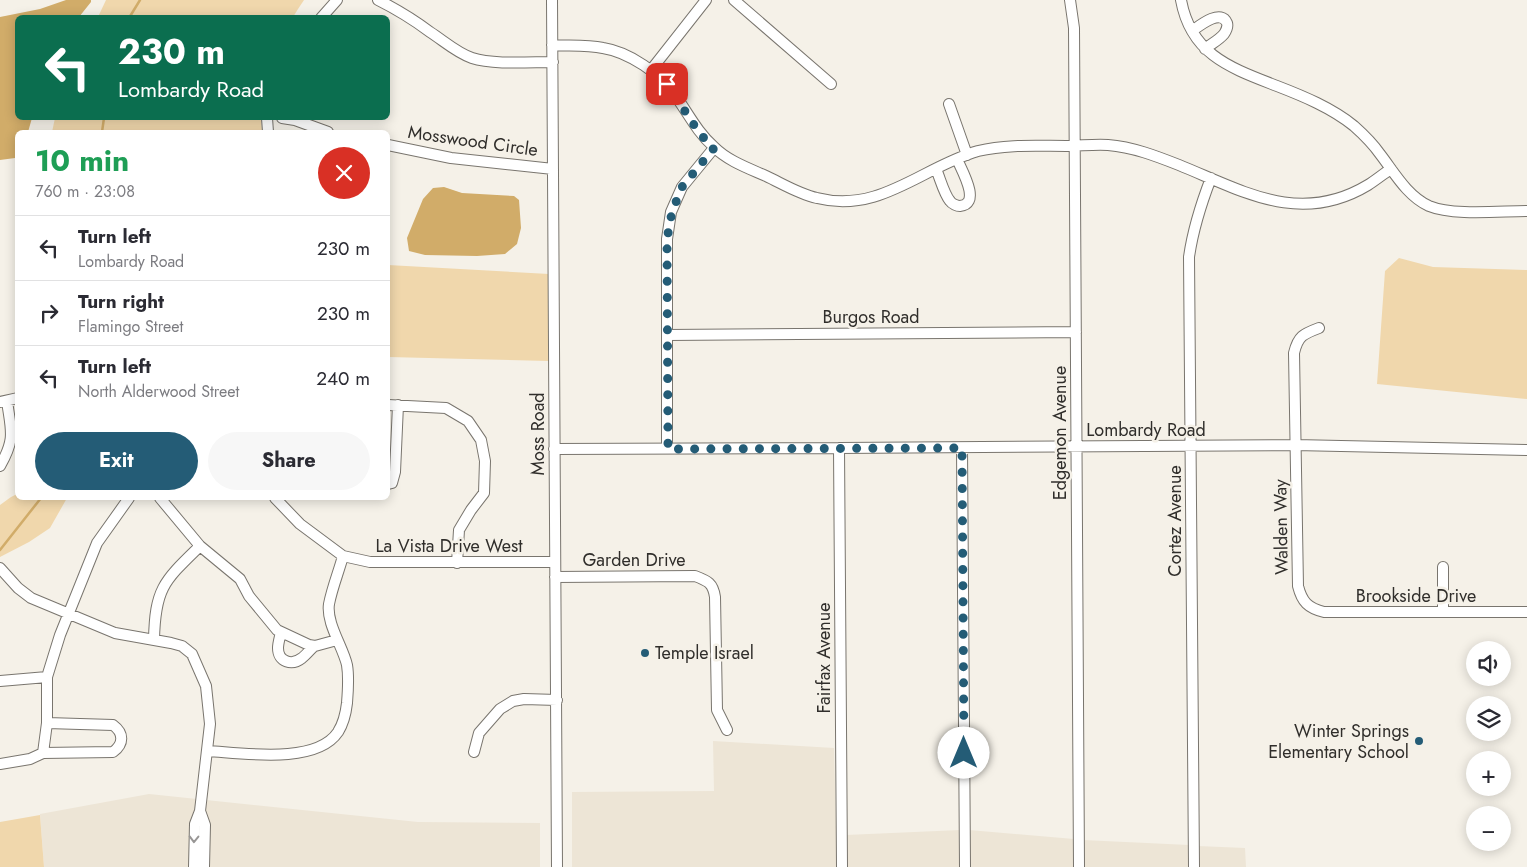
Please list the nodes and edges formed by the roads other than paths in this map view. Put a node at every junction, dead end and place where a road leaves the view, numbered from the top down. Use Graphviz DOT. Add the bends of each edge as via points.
graph roads {
  1 [pos="337,0"];
  2 [pos="378,0"];
  3 [pos="552,0"];
  4 [pos="706,0"];
  5 [pos="734,0"];
  6 [pos="1070,0"];
  7 [pos="1181,0"];
  8 [pos="324,15"];
  9 [pos="1192,31"];
  10 [pos="552,46"];
  11 [pos="1205,49"];
  12 [pos="552,62"];
  13 [pos="651,70"];
  14 [pos="832,84"];
  15 [pos="949,104"];
  16 [pos="295,120"];
  17 [pos="322,130"];
  18 [pos="390,145"];
  19 [pos="1075,146"];
  20 [pos="714,148"];
  21 [pos="962,157"];
  22 [pos="553,168"];
  23 [pos="936,169"];
  24 [pos="1391,169"];
  25 [pos="1211,178"];
  26 [pos="1527,211"];
  27 [pos="1319,328"];
  28 [pos="1076,332"];
  29 [pos="667,335"];
  30 [pos="8,400"];
  31 [pos="393,405"];
  32 [pos="1295,445"];
  33 [pos="1076,446"];
  34 [pos="1191,446"];
  35 [pos="838,448"];
  36 [pos="962,448"];
  37 [pos="554,449"];
  38 [pos="668,449"];
  39 [pos="1527,450"];
  40 [pos="0,466"];
  41 [pos="390,483"];
  42 [pos="128,500"];
  43 [pos="162,500"];
  44 [pos="277,500"];
  45 [pos="200,546"];
  46 [pos="343,556"];
  47 [pos="555,562"];
  48 [pos="457,563"];
  49 [pos="1443,567"];
  50 [pos="0,568"];
  51 [pos="555,577"];
  52 [pos="1307,606"];
  53 [pos="1443,612"];
  54 [pos="1527,612"];
  55 [pos="68,614"];
  56 [pos="281,632"];
  57 [pos="154,640"];
  58 [pos="337,640"];
  59 [pos="314,646"];
  60 [pos="47,677"];
  61 [pos="0,680"];
  62 [pos="557,700"];
  63 [pos="47,723"];
  64 [pos="727,730"];
  65 [pos="208,751"];
  66 [pos="474,752"];
  67 [pos="43,753"];
  68 [pos="0,764"];
  69 [pos="200,811"];
  70 [pos="194,867"];
  71 [pos="204,867"];
  72 [pos="558,867"];
  73 [pos="842,867"];
  74 [pos="965,867"];
  75 [pos="1079,867"];
  76 [pos="1194,867"];
  1 -- 8 [label="street"];
  2 -- 12 [label="street" via="474,59"];
  3 -- 10 [label="street, Moss Road"];
  4 -- 13 [label="street"];
  5 -- 14 [label="street"];
  6 -- 19 [label="street, Edgemon Avenue" via="1074,28"];
  7 -- 9 [label="street"];
  9 -- 11 [label="street"];
  9 -- 11 [label="street" via="1211,18 1224,19 1227,23 1223,35"];
  10 -- 12 [label="street, Moss Road"];
  10 -- 13 [label="street" via="606,48"];
  11 -- 24 [label="street" via="1239,72 1294,93 1340,116 1369,141"];
  12 -- 22 [label="street, Moss Road"];
  13 -- 20 [label="street" via="667,84 700,134"];
  15 -- 21 [label="street"];
  16 -- 17 [label="street"];
  18 -- 22 [label="street, Mosswood Circle" via="460,159"];
  19 -- 21 [label="street" via="1003,146"];
  19 -- 25 [label="street" via="1128,148"];
  19 -- 28 [label="street, Edgemon Avenue"];
  20 -- 23 [label="street" via="731,160 799,192 836,202 876,197"];
  20 -- 29 [label="street" via="682,187 672,212 667,239"];
  21 -- 23 [label="street"];
  21 -- 23 [label="street" via="970,199 961,206 950,202"];
  22 -- 37 [label="street, Moss Road"];
  24 -- 25 [label="street" via="1368,186 1348,195 1312,204 1273,202"];
  24 -- 26 [label="street" via="1418,200 1440,210"];
  25 -- 34 [label="street, Cortez Avenue" via="1191,240"];
  27 -- 32 [label="street, Walden Way" via="1303,334 1294,352"];
  28 -- 29 [label="street, Burgos Road"];
  28 -- 33 [label="street, Edgemon Avenue"];
  29 -- 38 [label="street"];
  30 -- 40 [label="street" via="12,438"];
  31 -- 41 [label="street" via="395,472"];
  31 -- 48 [label="street" via="446,408 468,421 481,440 486,461 484,493 459,530"];
  32 -- 34 [label="street, Lombardy Road"];
  32 -- 39 [label="street, Lombardy Road"];
  32 -- 52 [label="street, Walden Way" via="1298,586"];
  33 -- 34 [label="street, Lombardy Road"];
  33 -- 36 [label="street, Lombardy Road"];
  33 -- 75 [label="street, Edgemon Avenue"];
  34 -- 76 [label="street, Cortez Avenue"];
  35 -- 36 [label="street, Lombardy Road"];
  35 -- 38 [label="street, Lombardy Road"];
  35 -- 73 [label="street, Fairfax Avenue"];
  36 -- 74 [label="street"];
  37 -- 38 [label="street, Lombardy Road"];
  37 -- 47 [label="street, Moss Road"];
  42 -- 55 [label="street" via="96,543"];
  43 -- 45 [label="street"];
  44 -- 46 [label="street, La Vista Drive West" via="300,524"];
  45 -- 56 [label="street" via="240,579 254,603"];
  45 -- 57 [label="street" via="176,569 158,598"];
  46 -- 48 [label="street, La Vista Drive West" via="370,562"];
  46 -- 58 [label="street" via="329,605"];
  47 -- 48 [label="street, La Vista Drive West"];
  47 -- 51 [label="street, Moss Road"];
  49 -- 53 [label="street"];
  50 -- 55 [label="street" via="31,598"];
  51 -- 62 [label="street, Moss Road"];
  51 -- 64 [label="street, Garden Drive" via="694,576 714,588 716,710"];
  52 -- 53 [label="street, Brookside Drive" via="1324,612"];
  53 -- 54 [label="street, Brookside Drive"];
  55 -- 57 [label="street" via="115,633"];
  55 -- 60 [label="street"];
  56 -- 59 [label="street"];
  56 -- 59 [label="street" via="278,649 285,661 302,658"];
  57 -- 65 [label="street" via="182,646 192,654 200,670 209,705"];
  58 -- 59 [label="street"];
  58 -- 65 [label="street" via="346,664 348,694 346,712 338,732 329,742 309,752"];
  60 -- 61 [label="street"];
  60 -- 63 [label="street"];
  62 -- 66 [label="street" via="512,701 500,709 479,733"];
  62 -- 72 [label="street, Moss Road"];
  63 -- 67 [label="street"];
  63 -- 67 [label="street" via="113,725 120,732 122,742 113,752"];
  65 -- 69 [label="street"];
  67 -- 68 [label="street" via="30,759"];
  69 -- 70 [label="street, one-way" via="195,824"];
  69 -- 71 [label="street" via="205,825"];
}
